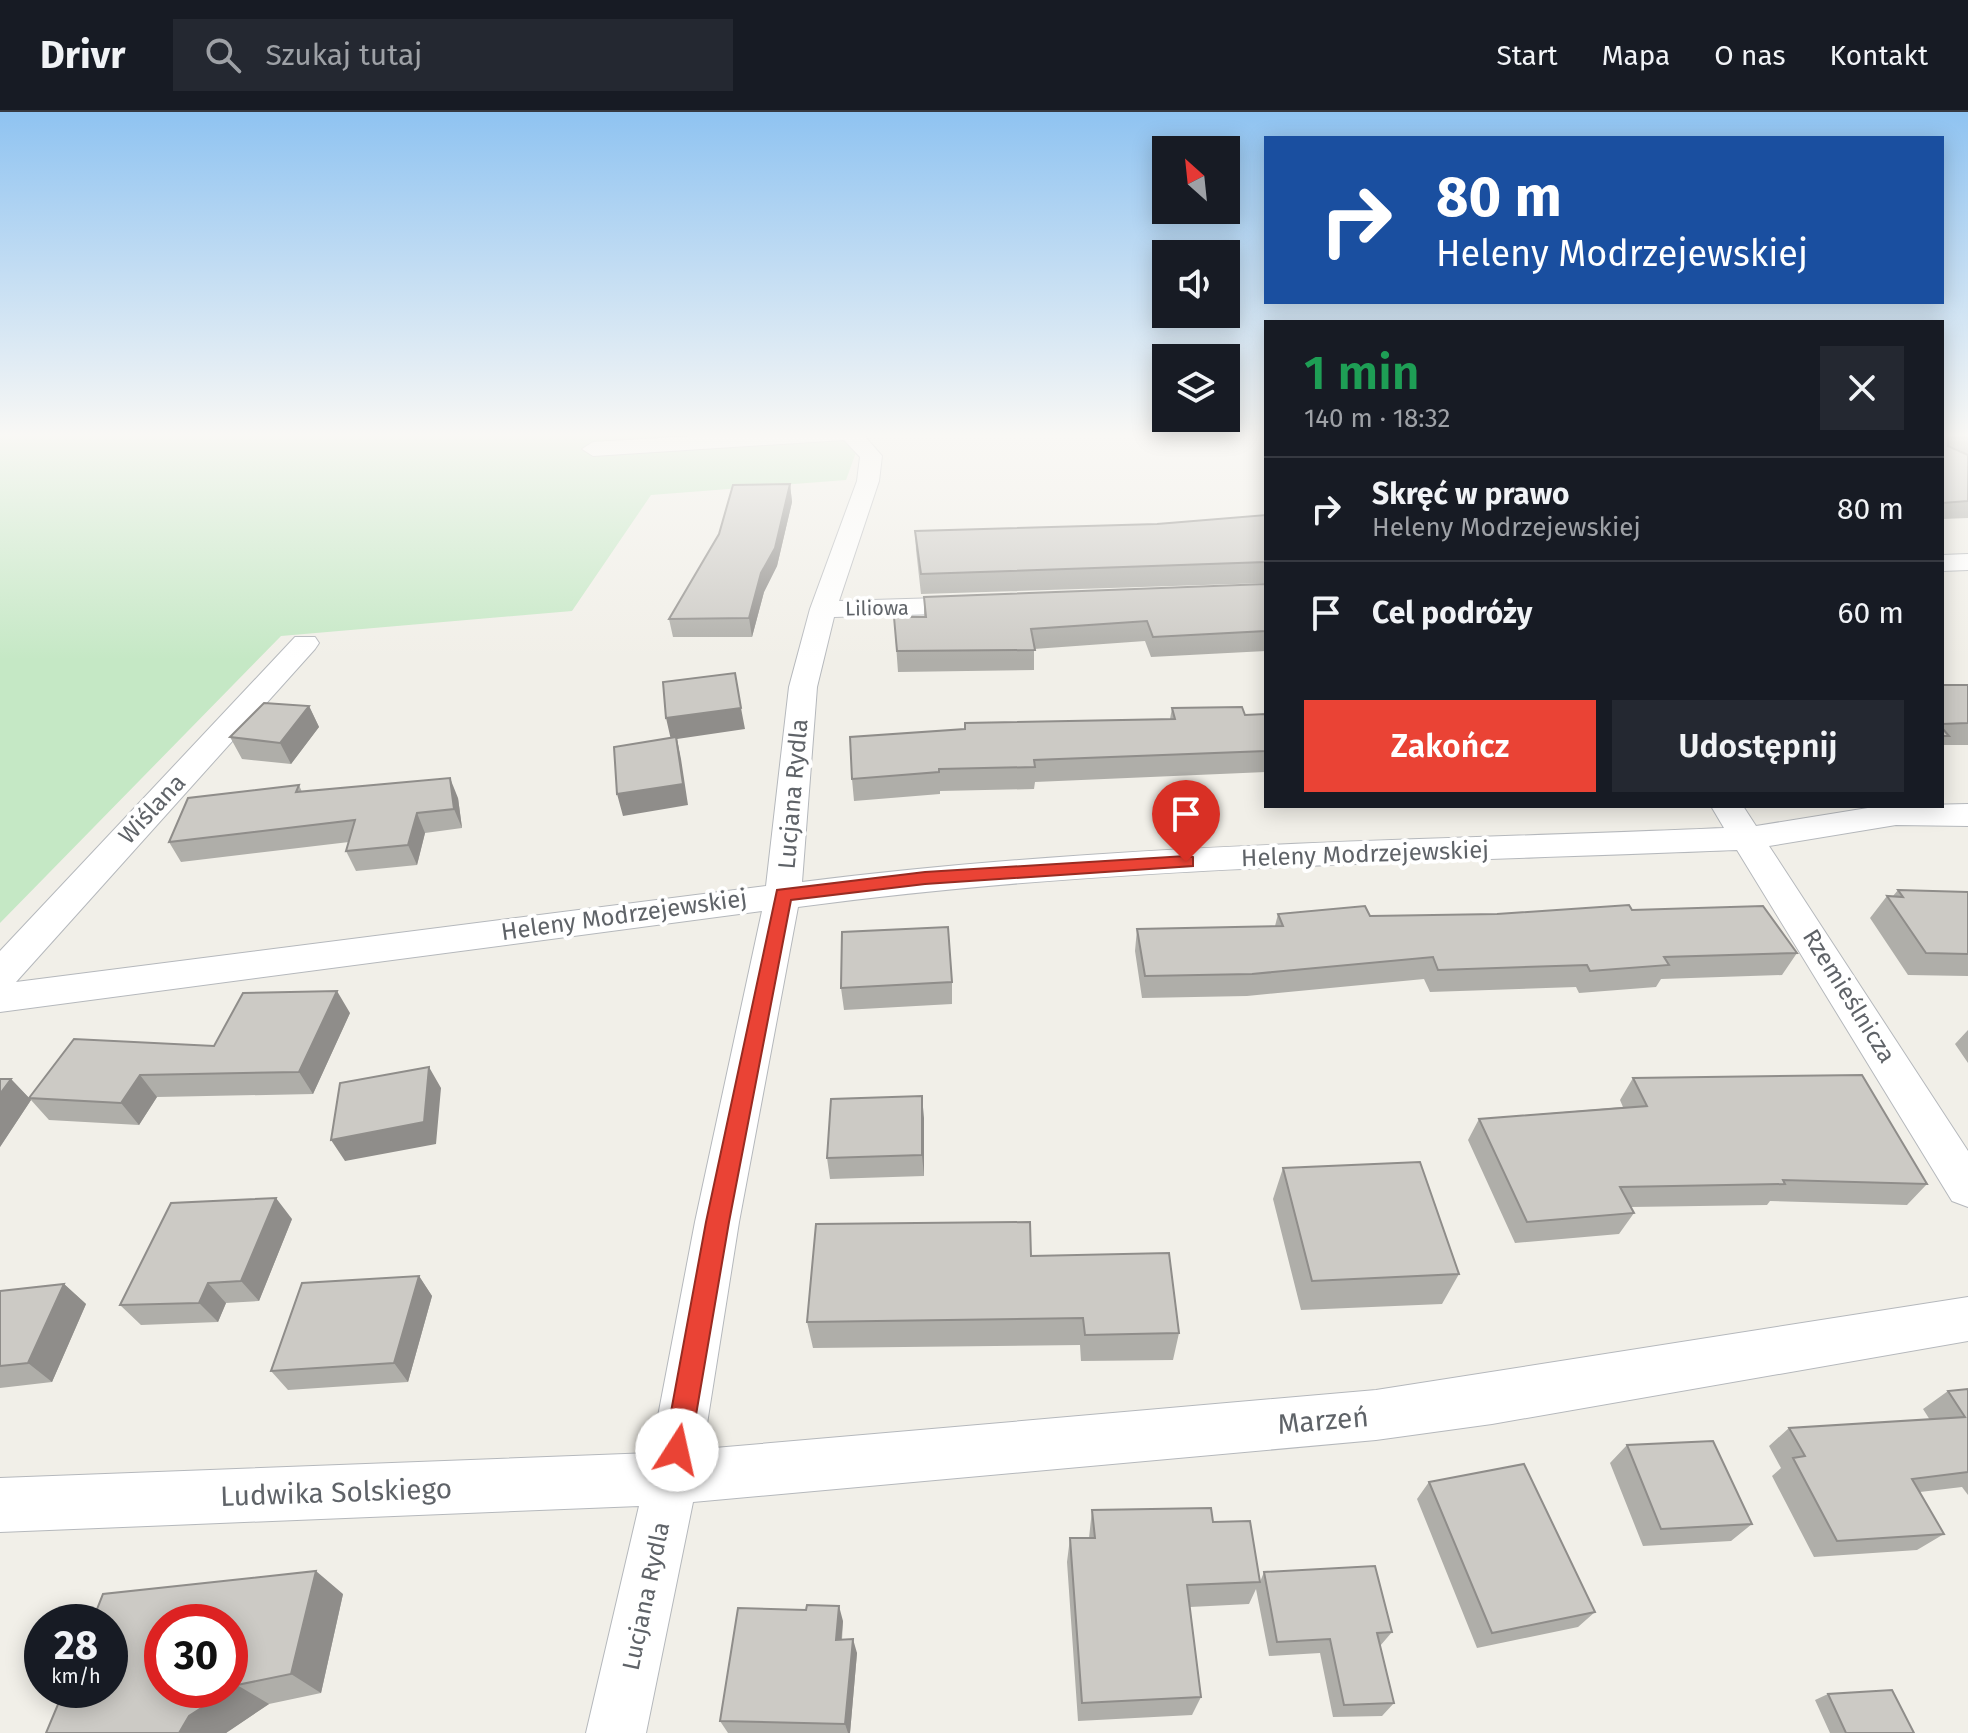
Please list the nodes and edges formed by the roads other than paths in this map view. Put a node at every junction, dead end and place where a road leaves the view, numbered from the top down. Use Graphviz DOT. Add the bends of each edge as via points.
graph roads {
  1 [pos="858,509"];
  2 [pos="1968,562"];
  3 [pos="1944,563"];
  4 [pos="1001,604"];
  5 [pos="823,609"];
  6 [pos="305,643"];
  7 [pos="1728,808"];
  8 [pos="1968,815"];
  9 [pos="1750,838"];
  10 [pos="783,894"];
  11 [pos="0,975"];
  12 [pos="0,998"];
  13 [pos="1968,1188"];
  14 [pos="1968,1319"];
  15 [pos="672,1478"];
  16 [pos="0,1505"];
  17 [pos="616,1733"];
  1 -- 5 [label="street, Lucjana Rydla"];
  2 -- 3 [label="street"];
  4 -- 5 [label="street, Liliowa"];
  5 -- 10 [label="street, Lucjana Rydla" via="803,687"];
  6 -- 11 [label="street, Wiślana"];
  7 -- 9 [label="street, Rzemieślnicza"];
  8 -- 9 [label="street, Heleny Modrzejewskiej" via="1896,814"];
  9 -- 10 [label="street, Heleny Modrzejewskiej" via="1092,866"];
  9 -- 13 [label="street, Rzemieślnicza"];
  10 -- 12 [label="street, Heleny Modrzejewskiej"];
  10 -- 15 [label="street, Lucjana Rydla"];
  14 -- 15 [label="street, Marzeń" via="1376,1415"];
  15 -- 16 [label="street, Ludwika Solskiego"];
  15 -- 17 [label="street, Lucjana Rydla"];
}
